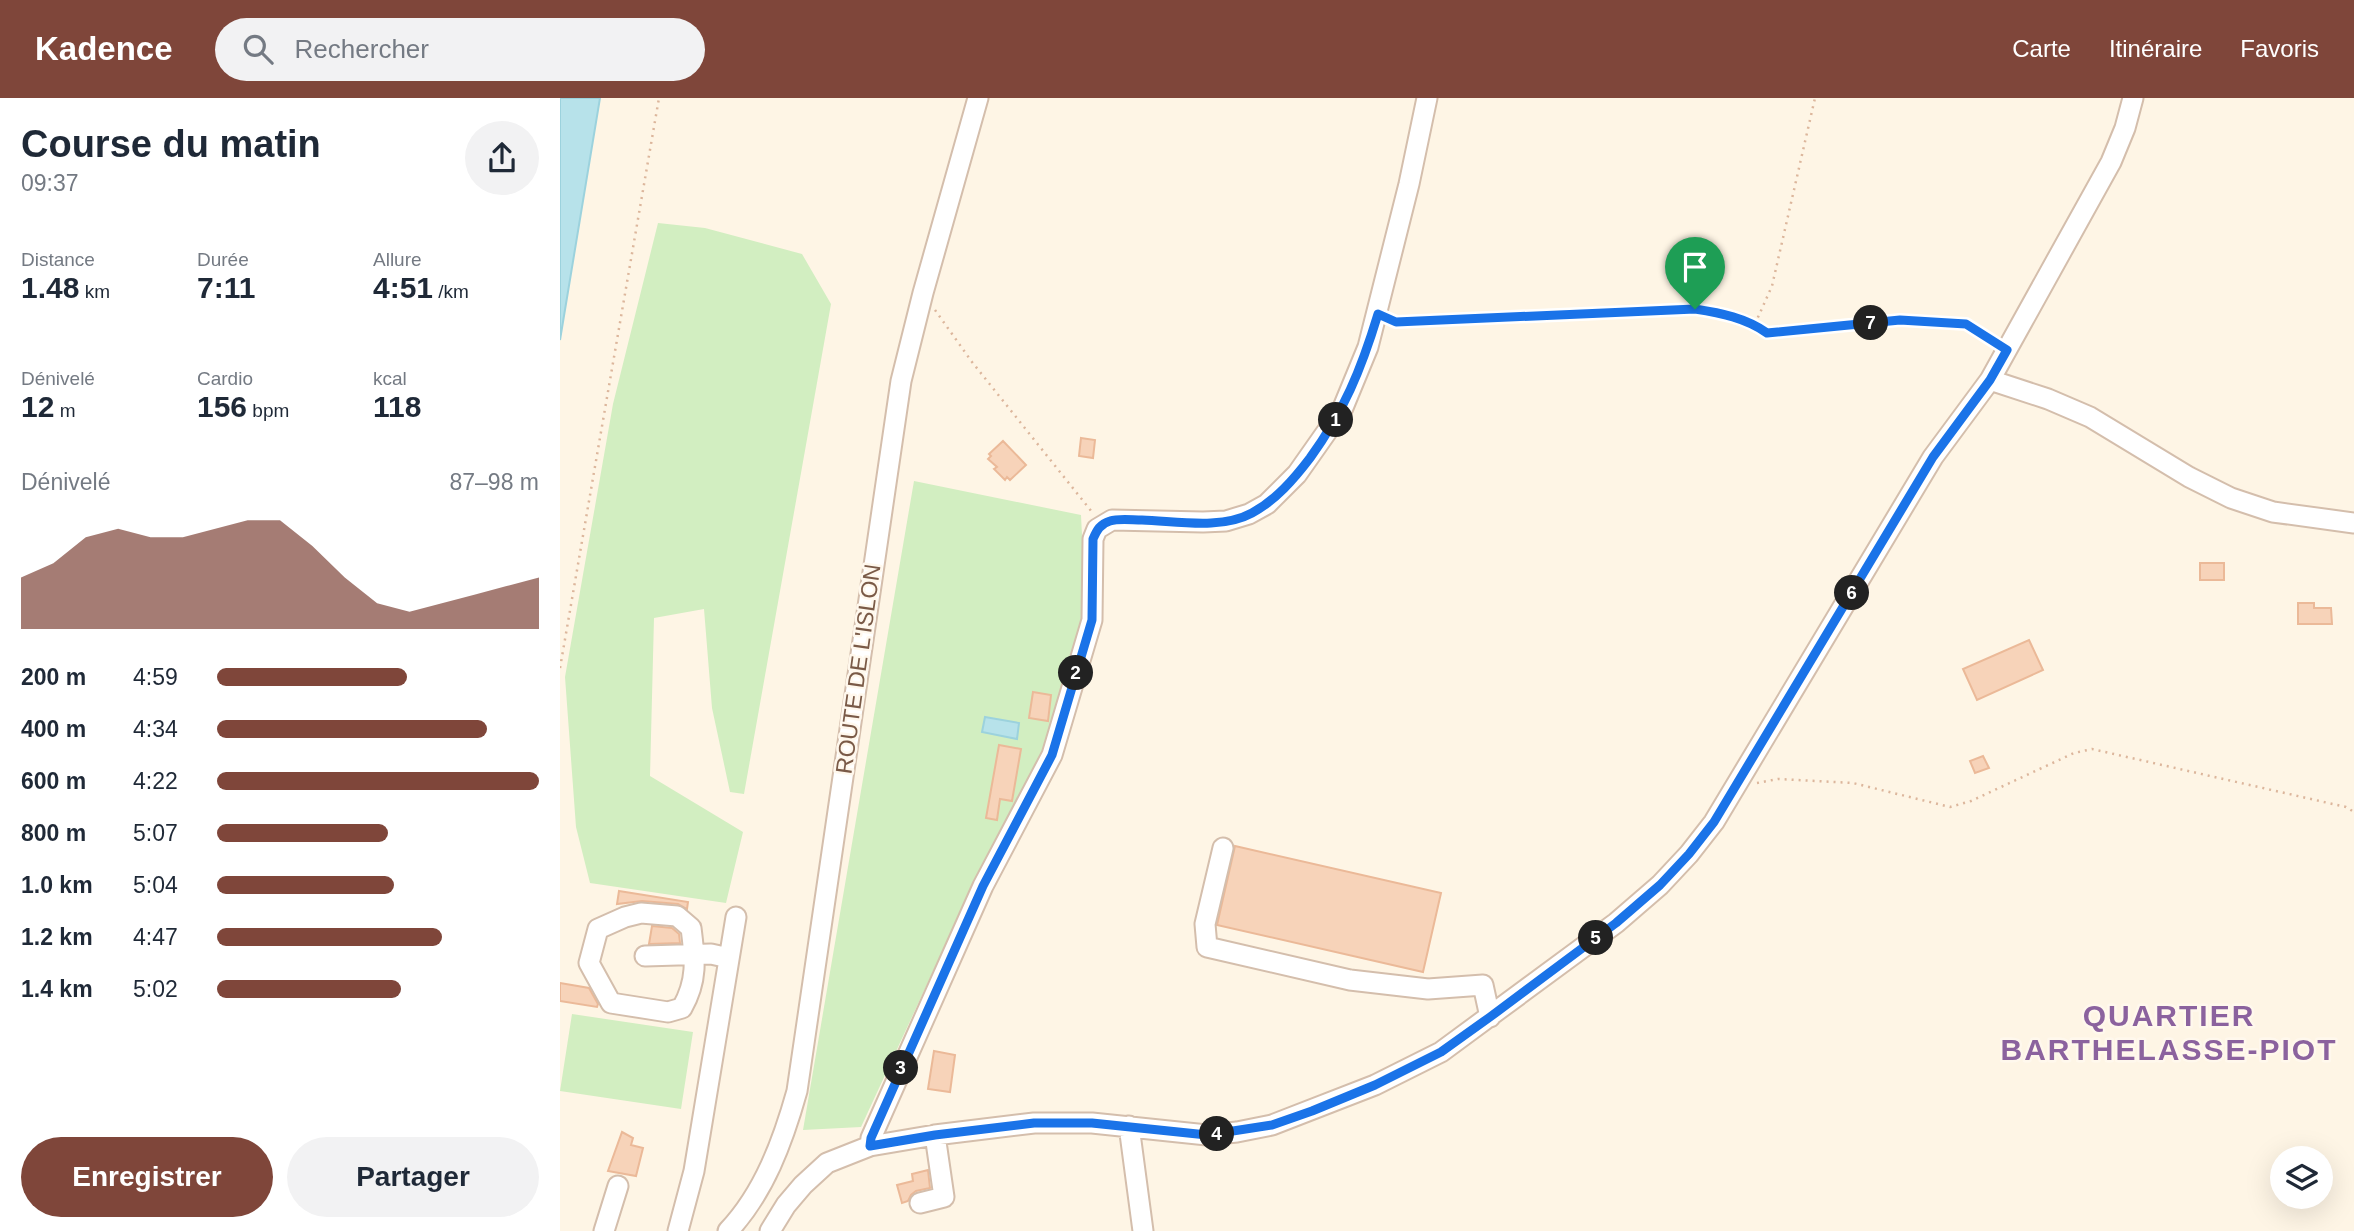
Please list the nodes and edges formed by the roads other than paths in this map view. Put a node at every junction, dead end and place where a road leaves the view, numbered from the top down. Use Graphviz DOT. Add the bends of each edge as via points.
graph roads {
  1 [pos="978,98"];
  2 [pos="1427,98"];
  3 [pos="2133,98"];
  4 [pos="1990,380"];
  5 [pos="2354,523"];
  6 [pos="1223,848"];
  7 [pos="736,917"];
  8 [pos="694,955"];
  9 [pos="645,956"];
  10 [pos="729,958"];
  11 [pos="1490,1017"];
  12 [pos="1129,1126"];
  13 [pos="935,1135"];
  14 [pos="870,1146"];
  15 [pos="618,1185"];
  16 [pos="920,1203"];
  17 [pos="604,1231"];
  18 [pos="678,1231"];
  19 [pos="728,1231"];
  20 [pos="770,1231"];
  21 [pos="1143,1231"];
  1 -- 19 [label="street, ROUTE DE L'ISLON" via="901,381 797,1091 783,1140 753,1198"];
  2 -- 14 [label="street" via="1378,314 1356,380 1342,410 1297,474 1250,514 1203,522 1112,520 1097,529 1092,620 1052,755 983,886"];
  3 -- 4 [label="street" via="2110,162"];
  4 -- 5 [label="street" via="2090,417 2231,498 2273,512"];
  4 -- 11 [label="street" via="1933,457 1714,822 1689,854 1616,923"];
  6 -- 11 [label="street" via="1205,924 1207,947 1350,980 1428,989 1483,985"];
  7 -- 10 [label="street"];
  8 -- 8 [label="street" via="692,990 682,1008 668,1012 611,1003 589,963 598,929 641,913 677,916 691,928"];
  8 -- 9 [label="street"];
  8 -- 10 [label="street"];
  10 -- 18 [label="street" via="694,1171"];
  11 -- 12 [label="street" via="1441,1052 1375,1085 1272,1125 1207,1135"];
  12 -- 13 [label="street" via="1034,1123"];
  12 -- 21 [label="street"];
  13 -- 14 [label="street"];
  13 -- 16 [label="street" via="944,1197"];
  14 -- 20 [label="street" via="827,1163 786,1205"];
  15 -- 17 [label="street"];
}
